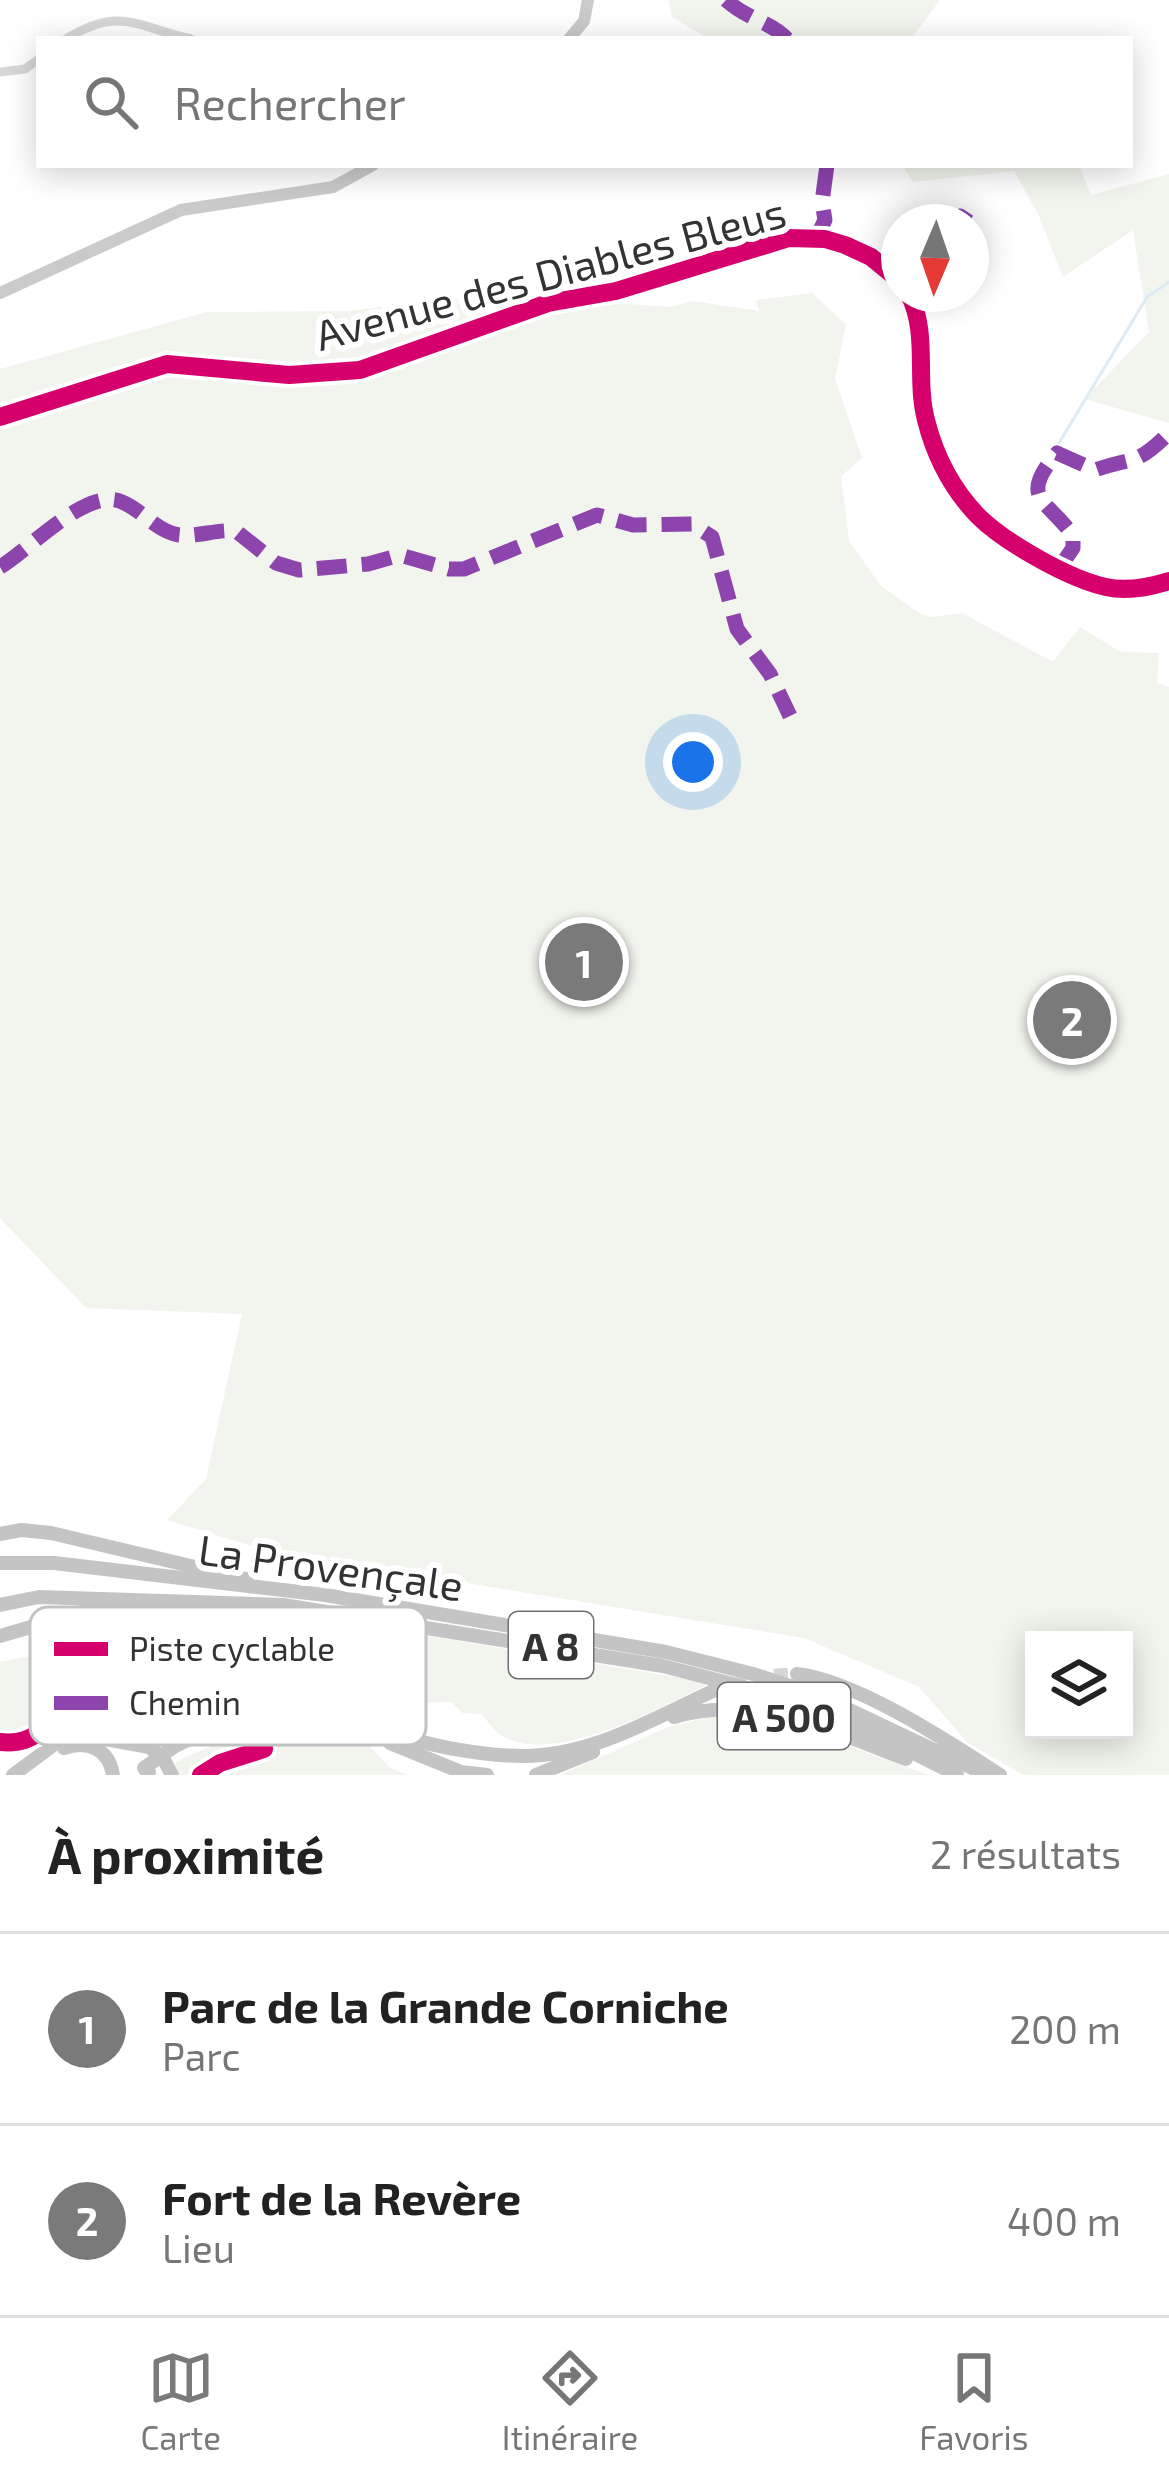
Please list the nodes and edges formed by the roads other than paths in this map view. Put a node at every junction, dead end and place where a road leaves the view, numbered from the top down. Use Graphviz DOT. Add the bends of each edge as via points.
graph roads {
  1 [pos="588,0"];
  2 [pos="71,36"];
  3 [pos="180,36"];
  4 [pos="572,36"];
  5 [pos="36,60"];
  6 [pos="0,72"];
  7 [pos="368,168"];
  8 [pos="881,265"];
  9 [pos="2,289"];
  10 [pos="914,312"];
  11 [pos="0,417"];
  12 [pos="1169,581"];
  13 [pos="0,1534"];
  14 [pos="0,1563"];
  15 [pos="297,1592"];
  16 [pos="125,1600"];
  17 [pos="0,1605"];
  18 [pos="101,1607"];
  19 [pos="284,1607"];
  20 [pos="393,1607"];
  21 [pos="426,1612"];
  22 [pos="30,1627"];
  23 [pos="426,1627"];
  24 [pos="0,1636"];
  25 [pos="797,1674"];
  26 [pos="713,1691"];
  27 [pos="30,1738"];
  28 [pos="0,1742"];
  29 [pos="426,1744"];
  30 [pos="53,1745"];
  31 [pos="75,1745"];
  32 [pos="85,1745"];
  33 [pos="138,1745"];
  34 [pos="185,1745"];
  35 [pos="188,1745"];
  36 [pos="263,1745"];
  37 [pos="393,1745"];
  38 [pos="177,1749"];
  39 [pos="144,1773"];
  40 [pos="13,1775"];
  41 [pos="28,1775"];
  42 [pos="113,1775"];
  43 [pos="172,1775"];
  44 [pos="202,1775"];
  45 [pos="487,1775"];
  46 [pos="536,1775"];
  47 [pos="954,1775"];
  48 [pos="988,1775"];
  49 [pos="1000,1775"];
  1 -- 4 [label="main road"];
  2 -- 3 [label="street" via="116,19"];
  5 -- 6 [label="street"];
  7 -- 9 [label="main road" via="333,187 181,210"];
  8 -- 11 [label="main road, Avenue des Diables Bleus" via="825,239 789,238 548,303 360,370 290,376 167,364"];
  10 -- 12 [label="main road" via="936,455 978,516 1103,586"];
  13 -- 15 [label="highway" via="51,1533"];
  14 -- 15 [label="highway, La Provençale / A 8"];
  15 -- 20 [label="highway, La Provençale / A 8"];
  16 -- 17 [label="highway, La Provençale / A 8" via="39,1597"];
  16 -- 18 [label="highway"];
  16 -- 19 [label="highway, La Provençale / A 8"];
  21 -- 48 [label="highway, La Provençale / A 8" via="719,1664 788,1684"];
  22 -- 24 [label="highway"];
  23 -- 47 [label="highway, La Provençale / A 8" via="663,1666 782,1697"];
  25 -- 49 [label="highway, A 500" via="842,1686"];
  26 -- 29 [label="highway, A 500" via="613,1737 542,1754"];
  27 -- 28 [label="street"];
  30 -- 40 [label="highway"];
  31 -- 41 [label="highway"];
  32 -- 42 [label="highway" via="105,1755"];
  33 -- 43 [label="highway" via="163,1758"];
  34 -- 38 [label="highway, A 500"];
  35 -- 38 [label="highway, A 500"];
  36 -- 44 [label="street"];
  37 -- 45 [label="highway, A 500"];
  38 -- 39 [label="highway, A 500, bridge"];
  46 -- 47 [label="highway, A 500" via="676,1716 730,1708 782,1715"];
}
